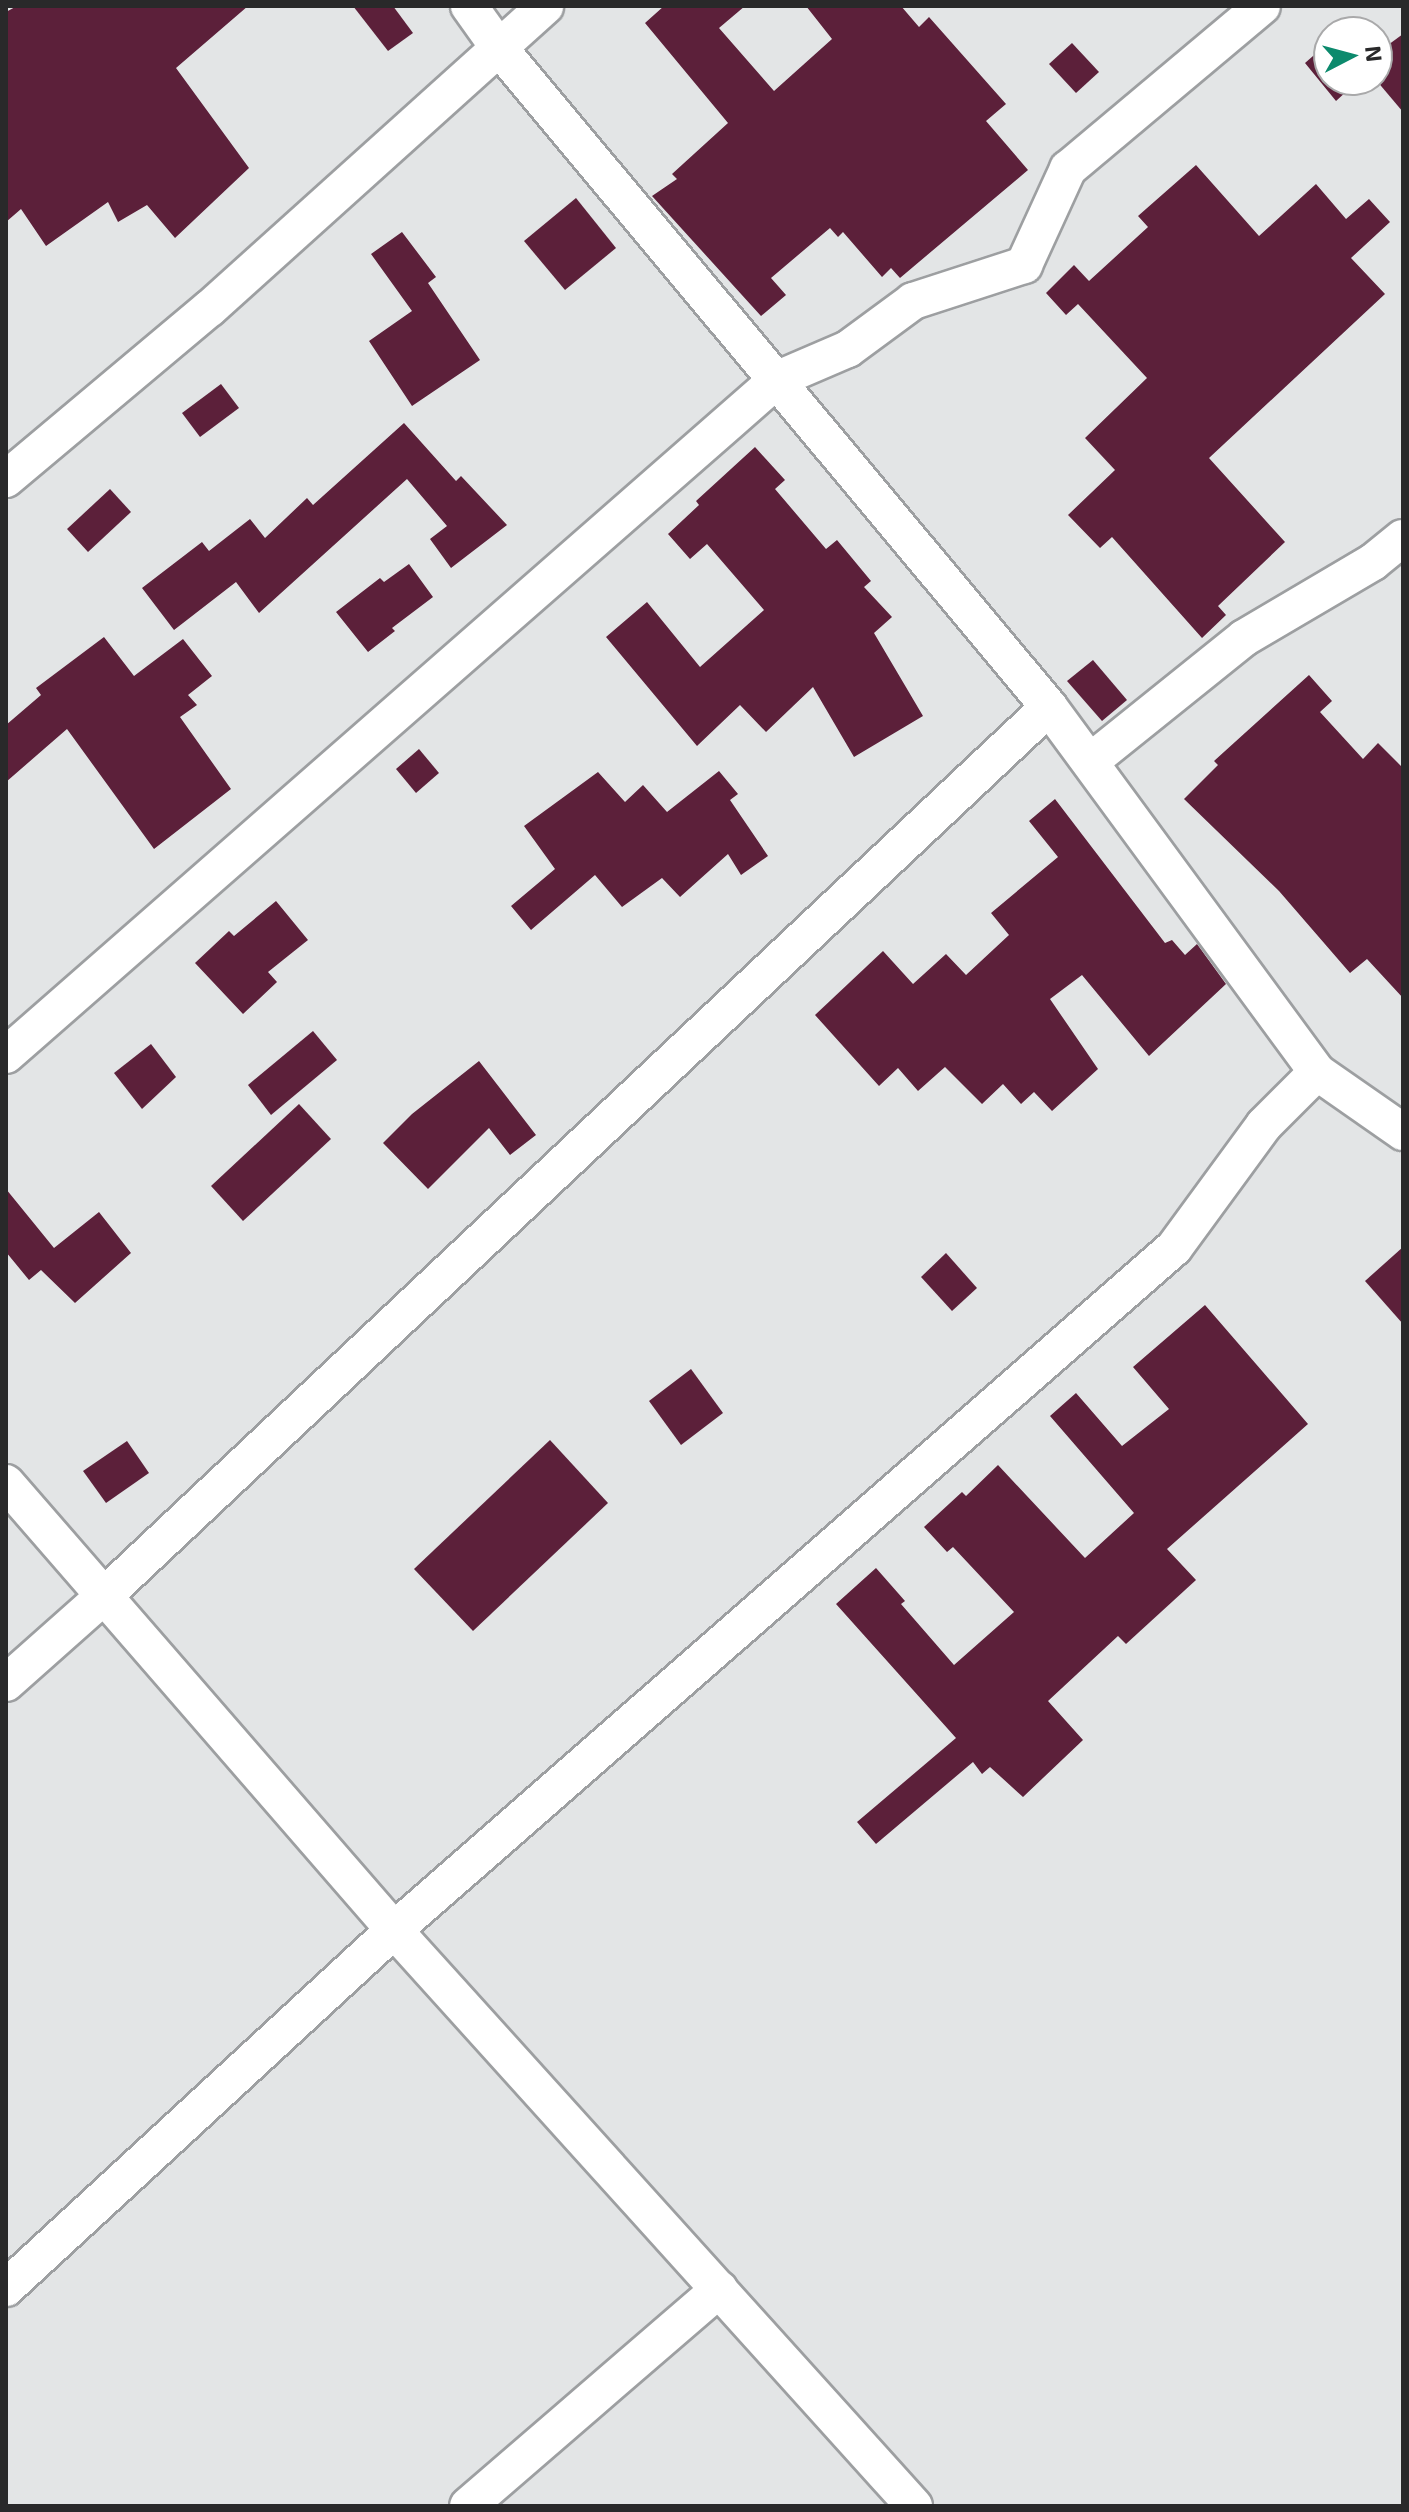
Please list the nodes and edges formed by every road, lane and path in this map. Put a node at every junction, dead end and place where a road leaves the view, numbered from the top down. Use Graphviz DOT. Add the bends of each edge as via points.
graph roads {
  1 [pos="469,6"];
  2 [pos="545,6"];
  3 [pos="1262,6"];
  4 [pos="499,48"];
  5 [pos="778,379"];
  6 [pos="6,479"];
  7 [pos="1403,538"];
  8 [pos="1049,707"];
  9 [pos="1091,761"];
  10 [pos="6,1055"];
  11 [pos="1317,1072"];
  12 [pos="1403,1132"];
  13 [pos="6,1483"];
  14 [pos="104,1596"];
  15 [pos="6,1683"];
  16 [pos="394,1930"];
  17 [pos="6,2288"];
  18 [pos="719,2289"];
  19 [pos="468,2506"];
  20 [pos="914,2506"];
  1 -- 4 [label="street"];
  2 -- 4 [label="street"];
  3 -- 5 [label="street" via="1068,169 1024,265 913,301 848,349"];
  4 -- 5 [label="street"];
  4 -- 6 [label="street" via="210,308"];
  5 -- 8 [label="street"];
  5 -- 10 [label="street"];
  7 -- 9 [label="street" via="1373,562 1244,638"];
  8 -- 9 [label="street"];
  8 -- 14 [label="street"];
  9 -- 11 [label="street"];
  11 -- 12 [label="street"];
  11 -- 16 [label="street" via="1264,1125 1174,1248"];
  13 -- 14 [label="street"];
  14 -- 15 [label="street"];
  14 -- 16 [label="street"];
  16 -- 17 [label="street"];
  16 -- 18 [label="street"];
  18 -- 19 [label="street"];
  18 -- 20 [label="street"];
}
